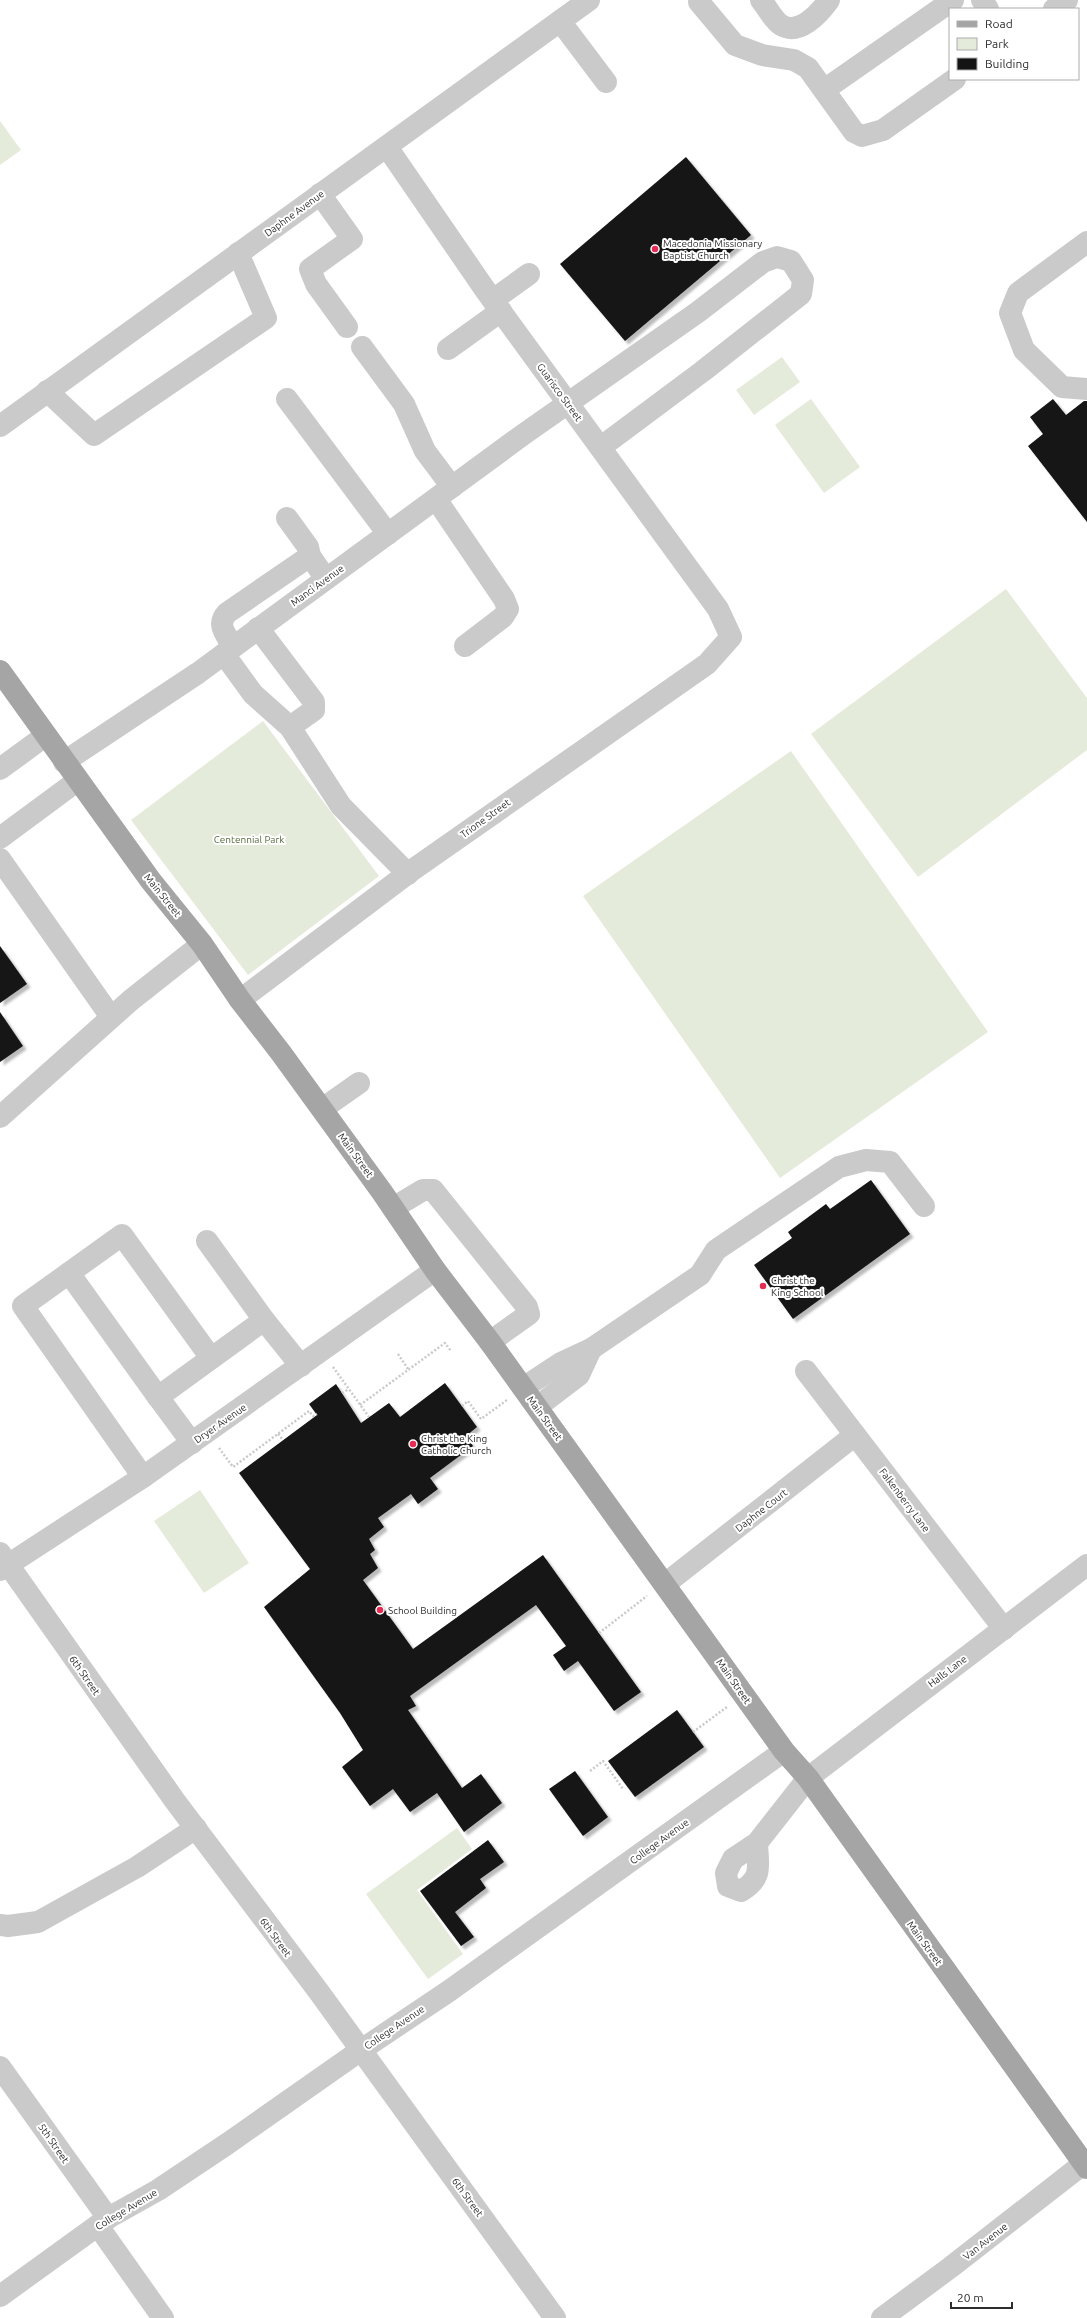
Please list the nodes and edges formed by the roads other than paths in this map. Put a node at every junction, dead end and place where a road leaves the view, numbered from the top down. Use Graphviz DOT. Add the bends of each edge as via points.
graph roads {
  1 [pos="589,0"];
  2 [pos="761,0"];
  3 [pos="829,0"];
  4 [pos="953,0"];
  5 [pos="1067,0"];
  6 [pos="700,1"];
  7 [pos="1055,8"];
  8 [pos="560,20"];
  9 [pos="954,80"];
  10 [pos="606,82"];
  11 [pos="824,90"];
  12 [pos="387,147"];
  13 [pos="320,194"];
  14 [pos="1087,242"];
  15 [pos="238,253"];
  16 [pos="529,274"];
  17 [pos="497,305"];
  18 [pos="347,327"];
  19 [pos="362,347"];
  20 [pos="448,349"];
  21 [pos="1087,389"];
  22 [pos="47,392"];
  23 [pos="287,399"];
  24 [pos="568,404"];
  25 [pos="0,426"];
  26 [pos="601,447"];
  27 [pos="444,493"];
  28 [pos="287,518"];
  29 [pos="388,534"];
  30 [pos="310,556"];
  31 [pos="326,579"];
  32 [pos="258,628"];
  33 [pos="731,637"];
  34 [pos="465,646"];
  35 [pos="229,650"];
  36 [pos="0,671"];
  37 [pos="290,727"];
  38 [pos="45,736"];
  39 [pos="64,762"];
  40 [pos="0,769"];
  41 [pos="77,781"];
  42 [pos="0,838"];
  43 [pos="0,858"];
  44 [pos="408,874"];
  45 [pos="202,944"];
  46 [pos="240,1000"];
  47 [pos="112,1017"];
  48 [pos="359,1083"];
  49 [pos="322,1109"];
  50 [pos="0,1117"];
  51 [pos="924,1206"];
  52 [pos="393,1208"];
  53 [pos="207,1240"];
  54 [pos="435,1270"];
  55 [pos="69,1273"];
  56 [pos="264,1320"];
  57 [pos="490,1342"];
  58 [pos="591,1349"];
  59 [pos="211,1358"];
  60 [pos="302,1366"];
  61 [pos="806,1371"];
  62 [pos="523,1388"];
  63 [pos="158,1397"];
  64 [pos="537,1407"];
  65 [pos="855,1435"];
  66 [pos="200,1437"];
  67 [pos="143,1477"];
  68 [pos="3,1562"];
  69 [pos="1087,1565"];
  70 [pos="665,1584"];
  71 [pos="1004,1629"];
  72 [pos="784,1751"];
  73 [pos="808,1778"];
  74 [pos="196,1828"];
  75 [pos="757,1843"];
  76 [pos="0,1925"];
  77 [pos="361,2050"];
  78 [pos="0,2067"];
  79 [pos="1086,2164"];
  80 [pos="103,2222"];
  81 [pos="0,2296"];
  82 [pos="163,2318"];
  83 [pos="555,2318"];
  84 [pos="884,2318"];
  1 -- 8 [label="street, Daphne Avenue"];
  2 -- 3 [label="street" via="780,24 792,29 803,25"];
  4 -- 11 [label="street"];
  5 -- 7 [label="street"];
  6 -- 11 [label="street" via="735,45 762,55 794,60 808,68"];
  8 -- 10 [label="street"];
  8 -- 12 [label="street, Daphne Avenue"];
  9 -- 11 [label="street" via="883,130 862,136 854,132"];
  12 -- 13 [label="street, Daphne Avenue"];
  12 -- 17 [label="street, Guarisco Street"];
  13 -- 15 [label="street, Daphne Avenue"];
  13 -- 18 [label="street" via="352,239 310,269 316,284"];
  14 -- 21 [label="street" via="1018,293 1010,313 1024,350 1062,387"];
  15 -- 22 [label="street, Daphne Avenue"];
  15 -- 22 [label="street" via="266,318 94,435"];
  16 -- 17 [label="street"];
  17 -- 20 [label="street"];
  17 -- 24 [label="street, Guarisco Street"];
  19 -- 27 [label="street" via="404,404"];
  22 -- 25 [label="street, Daphne Avenue"];
  23 -- 29 [label="street"];
  24 -- 26 [label="street, Guarisco Street"];
  24 -- 26 [label="street, Manci Avenue" via="698,312 763,262 777,257 790,261 803,280 801,294"];
  24 -- 27 [label="street, Manci Avenue"];
  26 -- 33 [label="street, Guarisco Street" via="718,609"];
  27 -- 29 [label="street, Manci Avenue"];
  27 -- 34 [label="street" via="508,609 503,616"];
  28 -- 30 [label="street" via="308,546"];
  29 -- 31 [label="street, Manci Avenue"];
  30 -- 31 [label="street"];
  30 -- 35 [label="street" via="221,619 220,625"];
  31 -- 32 [label="street, Manci Avenue"];
  32 -- 35 [label="street, Manci Avenue"];
  32 -- 37 [label="street" via="314,702 314,710"];
  33 -- 44 [label="street, Trione Street" via="707,664"];
  35 -- 37 [label="street" via="254,694"];
  35 -- 39 [label="street, Manci Avenue"];
  36 -- 38 [label="main road, Main Street"];
  37 -- 44 [label="street" via="341,806"];
  38 -- 39 [label="main road, Main Street"];
  38 -- 40 [label="street"];
  39 -- 41 [label="main road, Main Street"];
  41 -- 42 [label="street"];
  41 -- 45 [label="main road, Main Street" via="151,882"];
  43 -- 47 [label="street"];
  44 -- 46 [label="street, Trione Street"];
  45 -- 46 [label="main road, Main Street"];
  45 -- 47 [label="street"];
  46 -- 49 [label="main road, Main Street"];
  47 -- 50 [label="street"];
  48 -- 49 [label="street"];
  49 -- 52 [label="main road, Main Street"];
  51 -- 58 [label="street" via="890,1162 866,1160 839,1167 716,1250 700,1275"];
  52 -- 54 [label="main road, Main Street"];
  52 -- 57 [label="street" via="423,1190 433,1190 527,1307 528,1314"];
  53 -- 56 [label="street"];
  54 -- 57 [label="main road, Main Street"];
  54 -- 60 [label="street, Dryer Avenue"];
  55 -- 59 [label="street" via="122,1235"];
  55 -- 63 [label="street"];
  55 -- 67 [label="street" via="23,1306"];
  56 -- 59 [label="street"];
  56 -- 60 [label="street"];
  57 -- 62 [label="main road, Main Street"];
  58 -- 62 [label="street" via="561,1363"];
  58 -- 64 [label="street" via="579,1375"];
  59 -- 63 [label="street"];
  60 -- 66 [label="street, Dryer Avenue"];
  61 -- 65 [label="street, Falkenberry Lane"];
  62 -- 64 [label="main road, Main Street"];
  63 -- 66 [label="street"];
  64 -- 70 [label="main road, Main Street"];
  65 -- 70 [label="street, Daphne Court"];
  65 -- 71 [label="street, Falkenberry Lane"];
  66 -- 67 [label="street, Dryer Avenue"];
  67 -- 68 [label="street, Dryer Avenue"];
  68 -- 74 [label="street, 6th Street"];
  69 -- 71 [label="street, Halls Lane"];
  70 -- 72 [label="main road, Main Street"];
  71 -- 73 [label="street, Halls Lane"];
  72 -- 73 [label="main road, Main Street"];
  72 -- 77 [label="street, College Avenue" via="449,1991"];
  73 -- 75 [label="street, Halls Lane"];
  73 -- 79 [label="main road, Main Street"];
  74 -- 76 [label="street" via="137,1867 38,1922"];
  74 -- 77 [label="street, 6th Street"];
  77 -- 80 [label="street, College Avenue" via="227,2144 158,2190"];
  77 -- 83 [label="street, 6th Street"];
  78 -- 80 [label="street, 5th Street"];
  79 -- 84 [label="street, Van Avenue"];
  80 -- 81 [label="street, College Avenue"];
  80 -- 82 [label="street, 5th Street"];
}
